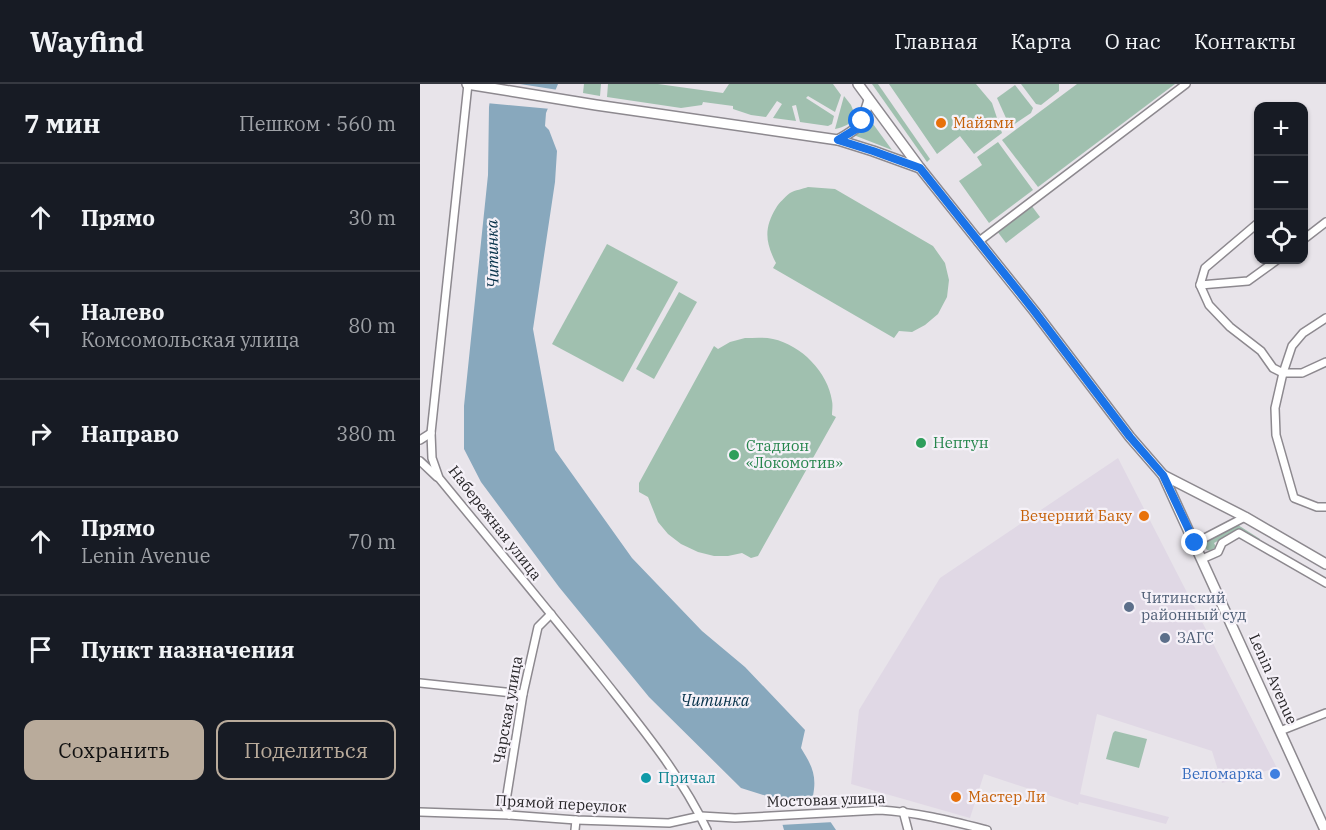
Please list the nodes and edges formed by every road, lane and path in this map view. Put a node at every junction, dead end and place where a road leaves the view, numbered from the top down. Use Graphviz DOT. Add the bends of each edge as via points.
graph roads {
  1 [pos="468,84"];
  2 [pos="858,84"];
  3 [pos="1185,84"];
  4 [pos="869,100"];
  5 [pos="838,140"];
  6 [pos="920,168"];
  7 [pos="1326,222"];
  8 [pos="1254,226"];
  9 [pos="1308,236"];
  10 [pos="978,242"];
  11 [pos="1272,264"];
  12 [pos="1200,285"];
  13 [pos="1326,318"];
  14 [pos="1326,362"];
  15 [pos="1283,373"];
  16 [pos="431,433"];
  17 [pos="420,440"];
  18 [pos="420,461"];
  19 [pos="1163,475"];
  20 [pos="439,478"];
  21 [pos="1326,507"];
  22 [pos="1245,517"];
  23 [pos="1195,543"];
  24 [pos="1202,559"];
  25 [pos="1326,564"];
  26 [pos="1326,583"];
  27 [pos="552,614"];
  28 [pos="420,683"];
  29 [pos="523,694"];
  30 [pos="1326,713"];
  31 [pos="1280,731"];
  32 [pos="903,811"];
  33 [pos="420,812"];
  34 [pos="509,815"];
  35 [pos="701,816"];
  36 [pos="576,820"];
  37 [pos="575,830"];
  38 [pos="707,830"];
  39 [pos="908,830"];
  40 [pos="987,830"];
  41 [pos="1325,830"];
  1 -- 5 [label="main road"];
  1 -- 16 [label="street, Набережная улица"];
  2 -- 4 [label="main road"];
  3 -- 10 [label="street"];
  4 -- 5 [label="main road" via="856,129"];
  4 -- 6 [label="main road"];
  5 -- 6 [label="main road"];
  6 -- 10 [label="main road"];
  7 -- 9 [label="street"];
  8 -- 12 [label="street" via="1205,268"];
  10 -- 19 [label="main road"];
  11 -- 12 [label="street" via="1248,282"];
  12 -- 15 [label="street" via="1209,305 1261,351 1273,368"];
  13 -- 15 [label="street" via="1303,333 1292,346"];
  14 -- 15 [label="street" via="1302,373"];
  15 -- 21 [label="street" via="1275,408 1276,435 1294,498"];
  16 -- 17 [label="street"];
  16 -- 20 [label="street, Набережная улица" via="432,458"];
  18 -- 20 [label="street"];
  19 -- 22 [label="main road"];
  19 -- 23 [label="main road, Lenin Avenue"];
  20 -- 27 [label="street, Набережная улица"];
  22 -- 23 [label="street"];
  22 -- 25 [label="main road"];
  23 -- 24 [label="main road, Lenin Avenue"];
  24 -- 26 [label="street" via="1218,552 1222,543 1239,533"];
  24 -- 31 [label="main road, Lenin Avenue"];
  27 -- 29 [label="street, Чарская улица" via="538,627"];
  27 -- 35 [label="street, Набережная улица" via="651,741"];
  28 -- 29 [label="street"];
  29 -- 34 [label="street, Чарская улица" via="505,807"];
  30 -- 31 [label="street"];
  31 -- 41 [label="main road, Lenin Avenue"];
  32 -- 35 [label="street, Мостовая улица"];
  32 -- 39 [label="street"];
  32 -- 40 [label="street, Мостовая улица"];
  33 -- 34 [label="street, Прямой переулок"];
  34 -- 36 [label="street, Прямой переулок"];
  35 -- 36 [label="street, Прямой переулок" via="669,823"];
  35 -- 38 [label="street, Набережная улица"];
  36 -- 37 [label="street"];
}
